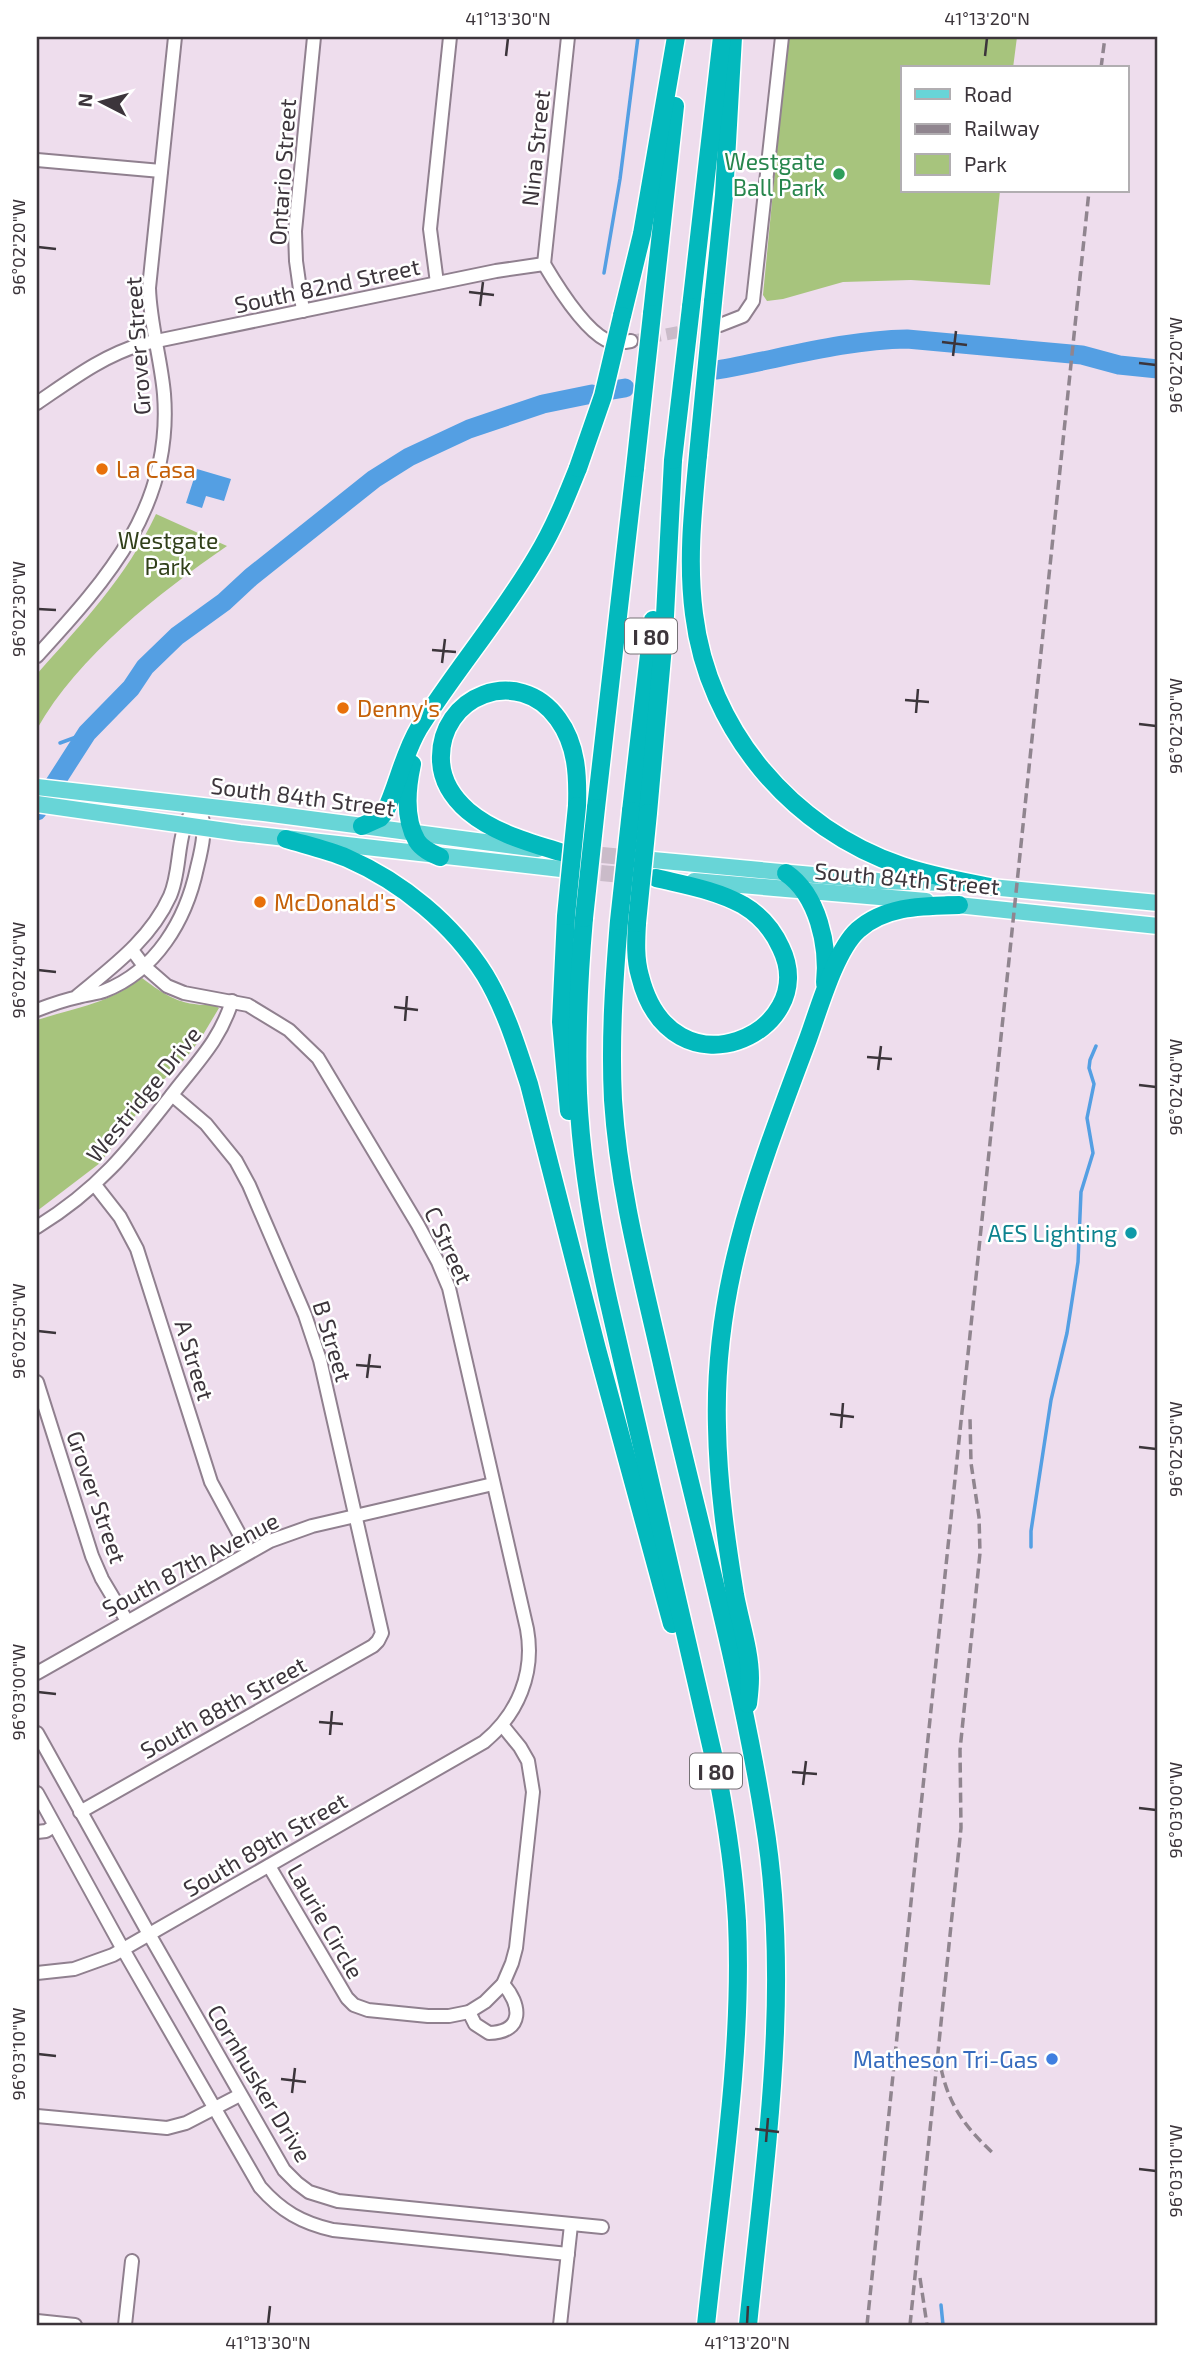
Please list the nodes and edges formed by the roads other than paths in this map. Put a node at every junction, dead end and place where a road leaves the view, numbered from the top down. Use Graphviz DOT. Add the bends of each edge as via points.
graph roads {
  1 [pos="175,37"];
  2 [pos="314,37"];
  3 [pos="450,37"];
  4 [pos="568,37"];
  5 [pos="676,37"];
  6 [pos="683,37"];
  7 [pos="722,37"];
  8 [pos="733,37"];
  9 [pos="782,37"];
  10 [pos="37,160"];
  11 [pos="161,171"];
  12 [pos="544,264"];
  13 [pos="437,283"];
  14 [pos="303,311"];
  15 [pos="723,324"];
  16 [pos="606,340"];
  17 [pos="156,342"];
  18 [pos="37,403"];
  19 [pos="37,656"];
  20 [pos="431,711"];
  21 [pos="37,787"];
  22 [pos="37,804"];
  23 [pos="198,806"];
  24 [pos="184,825"];
  25 [pos="362,826"];
  26 [pos="204,827"];
  27 [pos="414,833"];
  28 [pos="286,839"];
  29 [pos="440,857"];
  30 [pos="561,858"];
  31 [pos="653,860"];
  32 [pos="786,873"];
  33 [pos="654,878"];
  34 [pos="990,887"];
  35 [pos="806,891"];
  36 [pos="1158,903"];
  37 [pos="959,905"];
  38 [pos="628,922"];
  39 [pos="1158,926"];
  40 [pos="132,950"];
  41 [pos="144,966"];
  42 [pos="76,997"];
  43 [pos="232,1000"];
  44 [pos="37,1010"];
  45 [pos="817,1014"];
  46 [pos="172,1095"];
  47 [pos="96,1185"];
  48 [pos="37,1227"];
  49 [pos="593,1227"];
  50 [pos="37,1382"];
  51 [pos="493,1484"];
  52 [pos="356,1516"];
  53 [pos="249,1552"];
  54 [pos="127,1621"];
  55 [pos="382,1633"];
  56 [pos="37,1673"];
  57 [pos="502,1725"];
  58 [pos="747,1725"];
  59 [pos="37,1733"];
  60 [pos="37,1793"];
  61 [pos="80,1812"];
  62 [pos="727,1825"];
  63 [pos="54,1826"];
  64 [pos="37,1832"];
  65 [pos="269,1866"];
  66 [pos="149,1934"];
  67 [pos="123,1949"];
  68 [pos="37,1973"];
  69 [pos="503,1984"];
  70 [pos="469,2012"];
  71 [pos="240,2095"];
  72 [pos="215,2109"];
  73 [pos="37,2116"];
  74 [pos="571,2225"];
  75 [pos="602,2227"];
  76 [pos="568,2254"];
  77 [pos="132,2261"];
  78 [pos="37,2321"];
  79 [pos="75,2325"];
  80 [pos="125,2325"];
  81 [pos="560,2325"];
  82 [pos="706,2325"];
  83 [pos="748,2325"];
  1 -- 11 [label="street, Grover Street"];
  2 -- 14 [label="street, Ontario Street" via="295,231"];
  3 -- 13 [label="street" via="431,221"];
  4 -- 12 [label="street, Nina Street"];
  5 -- 20 [label="highway, bridge" via="642,234 603,396 578,468 538,555"];
  6 -- 49 [label="highway, I 80, bridge" via="584,918 578,1095"];
  7 -- 38 [label="highway, I 80, bridge" via="673,460"];
  8 -- 34 [label="highway, bridge" via="724,195 691,557 694,614 705,665 742,744 766,775 813,819 901,866"];
  9 -- 15 [label="street" via="755,294 747,312"];
  10 -- 11 [label="street"];
  11 -- 17 [label="street, Grover Street" via="149,288"];
  12 -- 13 [label="street, South 82nd Street"];
  12 -- 16 [label="street" via="583,319"];
  13 -- 14 [label="street, South 82nd Street"];
  14 -- 17 [label="street, South 82nd Street"];
  17 -- 18 [label="street, South 82nd Street" via="111,355"];
  17 -- 19 [label="street, Grover Street" via="165,411 161,451 139,524 120,558"];
  20 -- 25 [label="highway" via="409,748 385,812"];
  20 -- 27 [label="highway" via="409,778"];
  21 -- 23 [label="main road, South 84th Street"];
  22 -- 24 [label="main road, South 84th Street"];
  23 -- 24 [label="street"];
  23 -- 25 [label="main road, South 84th Street"];
  23 -- 26 [label="street"];
  24 -- 26 [label="main road, South 84th Street"];
  24 -- 40 [label="street" via="171,894 153,926"];
  25 -- 27 [label="main road, South 84th Street"];
  26 -- 28 [label="main road, South 84th Street"];
  26 -- 41 [label="street" via="184,912"];
  27 -- 29 [label="highway" via="421,846"];
  27 -- 30 [label="main road, South 84th Street"];
  28 -- 29 [label="main road, South 84th Street"];
  28 -- 62 [label="highway" via="344,856 413,897 468,951 496,996 529,1084"];
  29 -- 30 [label="main road, South 84th Street"];
  30 -- 49 [label="highway, bridge" via="469,812 444,780 442,742 453,717 475,698 505,690 535,698 559,719 576,765 577,806 562,982 563,1062 573,1140"];
  31 -- 32 [label="main road, South 84th Street"];
  32 -- 34 [label="main road, South 84th Street"];
  32 -- 35 [label="highway"];
  33 -- 35 [label="main road, South 84th Street"];
  33 -- 38 [label="highway" via="727,898 767,925 784,953 787,968 787,984 777,1012 754,1034 727,1044 702,1044 677,1034 657,1017 645,991"];
  34 -- 36 [label="main road, South 84th Street"];
  35 -- 37 [label="main road, South 84th Street"];
  35 -- 45 [label="highway" via="824,950 825,980"];
  37 -- 39 [label="main road, South 84th Street"];
  37 -- 45 [label="highway" via="900,909 858,930 839,957"];
  38 -- 58 [label="highway, I 80" via="613,994 613,1101 621,1168 646,1296"];
  40 -- 41 [label="street, C Street"];
  40 -- 42 [label="street"];
  41 -- 42 [label="street" via="104,990"];
  41 -- 43 [label="street, C Street" via="176,990"];
  42 -- 44 [label="street"];
  43 -- 46 [label="street, Westridge Drive" via="218,1035"];
  43 -- 51 [label="street, C Street" via="276,1021 318,1058 439,1262 449,1288"];
  45 -- 58 [label="highway" via="740,1231 719,1345 718,1460 750,1676"];
  46 -- 47 [label="street, Westridge Drive"];
  46 -- 52 [label="street, B Street" via="221,1140 249,1185 314,1341"];
  47 -- 48 [label="street, Westridge Drive"];
  47 -- 53 [label="street, A Street" via="137,1249 211,1482"];
  49 -- 62 [label="highway, I 80"];
  50 -- 54 [label="street, Grover Street" via="92,1556"];
  51 -- 52 [label="street, South 87th Avenue"];
  51 -- 57 [label="street, C Street" via="529,1648 523,1689"];
  52 -- 53 [label="street, South 87th Avenue" via="291,1532"];
  52 -- 55 [label="street, B Street"];
  53 -- 54 [label="street, South 87th Avenue"];
  54 -- 56 [label="street, South 87th Avenue"];
  55 -- 61 [label="street, South 88th Street" via="373,1646"];
  57 -- 65 [label="street, South 89th Street" via="484,1742"];
  57 -- 69 [label="street" via="528,1761 533,1792 516,1948"];
  58 -- 83 [label="highway, I 80" via="771,1870 776,1978 772,2087"];
  59 -- 61 [label="street, Cornhusker Drive"];
  60 -- 63 [label="street"];
  61 -- 66 [label="street, Cornhusker Drive"];
  62 -- 82 [label="highway, I 80" via="737,1919 737,1995"];
  63 -- 64 [label="street"];
  63 -- 67 [label="street"];
  65 -- 66 [label="street, South 89th Street"];
  65 -- 70 [label="street, Laurie Circle" via="354,2005 428,2017"];
  66 -- 67 [label="street, South 89th Street"];
  66 -- 71 [label="street, Cornhusker Drive"];
  67 -- 68 [label="street, South 89th Street" via="74,1969"];
  67 -- 72 [label="street"];
  69 -- 70 [label="street"];
  69 -- 70 [label="street" via="516,2001 512,2025 489,2033 475,2024"];
  71 -- 72 [label="street"];
  71 -- 74 [label="street, Cornhusker Drive" via="284,2170 316,2195"];
  72 -- 73 [label="street" via="167,2128"];
  72 -- 76 [label="street" via="260,2187 278,2206 305,2222 333,2230"];
  74 -- 75 [label="street, Cornhusker Drive"];
  74 -- 76 [label="street"];
  76 -- 81 [label="street"];
  77 -- 80 [label="street"];
  78 -- 79 [label="street"];
}
